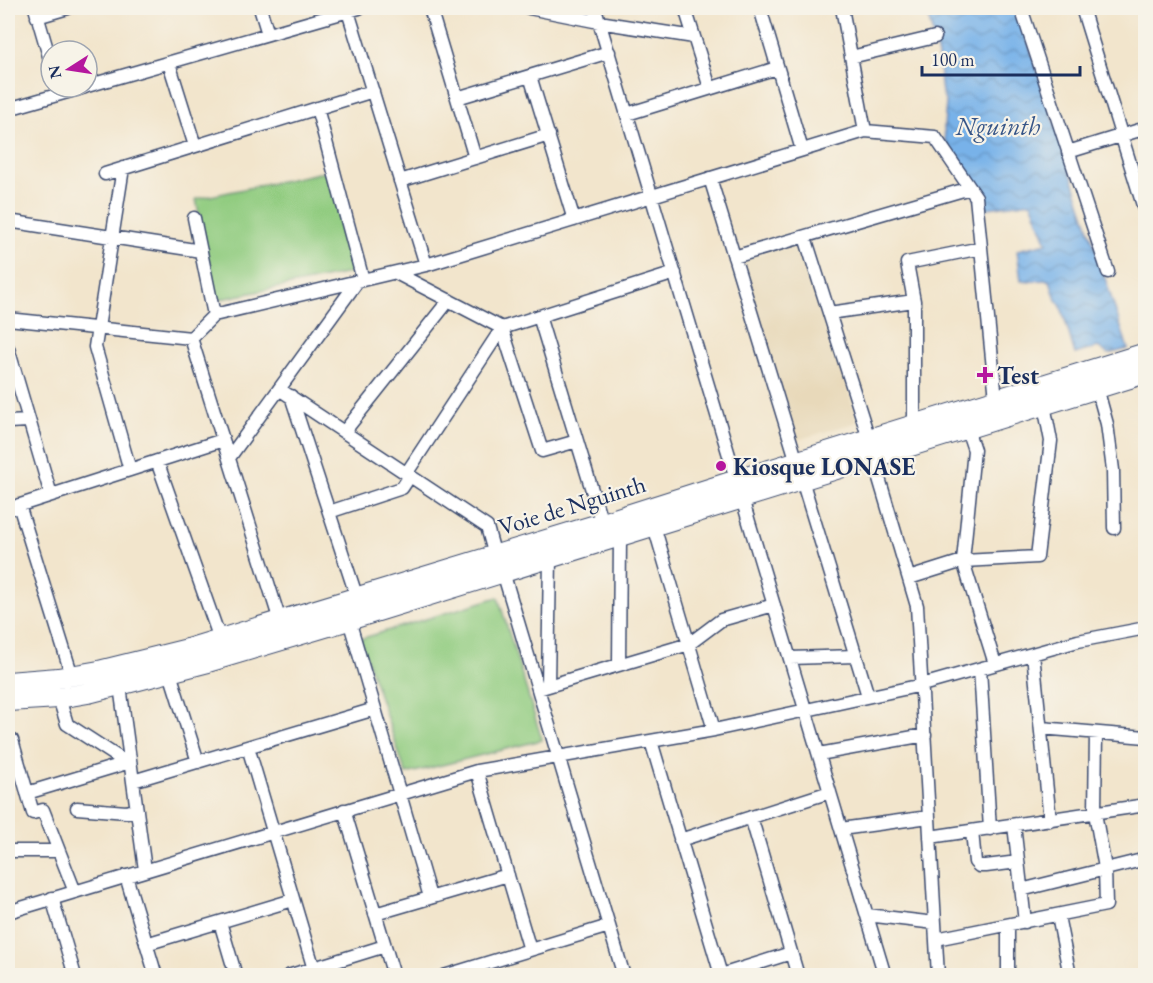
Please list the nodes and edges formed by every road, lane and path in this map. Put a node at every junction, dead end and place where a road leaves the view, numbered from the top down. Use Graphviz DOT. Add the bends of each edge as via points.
graph roads {
  1 [pos="69,8"];
  2 [pos="260,8"];
  3 [pos="430,8"];
  4 [pos="529,8"];
  5 [pos="595,8"];
  6 [pos="685,8"];
  7 [pos="760,8"];
  8 [pos="842,8"];
  9 [pos="1021,8"];
  10 [pos="1082,8"];
  11 [pos="351,9"];
  12 [pos="36,12"];
  13 [pos="600,22"];
  14 [pos="268,34"];
  15 [pos="935,36"];
  16 [pos="694,37"];
  17 [pos="44,39"];
  18 [pos="609,52"];
  19 [pos="851,57"];
  20 [pos="169,63"];
  21 [pos="777,68"];
  22 [pos="530,76"];
  23 [pos="99,83"];
  24 [pos="710,88"];
  25 [pos="373,91"];
  26 [pos="39,98"];
  27 [pos="457,98"];
  28 [pos="317,108"];
  29 [pos="8,110"];
  30 [pos="627,114"];
  31 [pos="1146,128"];
  32 [pos="866,131"];
  33 [pos="549,135"];
  34 [pos="1121,136"];
  35 [pos="195,146"];
  36 [pos="802,150"];
  37 [pos="1068,152"];
  38 [pos="475,158"];
  39 [pos="123,168"];
  40 [pos="105,174"];
  41 [pos="710,178"];
  42 [pos="400,181"];
  43 [pos="970,188"];
  44 [pos="652,196"];
  45 [pos="1146,215"];
  46 [pos="194,218"];
  47 [pos="574,220"];
  48 [pos="8,221"];
  49 [pos="112,237"];
  50 [pos="805,237"];
  51 [pos="981,248"];
  52 [pos="201,251"];
  53 [pos="734,257"];
  54 [pos="426,266"];
  55 [pos="1108,272"];
  56 [pos="396,273"];
  57 [pos="675,273"];
  58 [pos="360,281"];
  59 [pos="449,300"];
  60 [pos="914,301"];
  61 [pos="829,313"];
  62 [pos="214,315"];
  63 [pos="539,316"];
  64 [pos="8,319"];
  65 [pos="98,328"];
  66 [pos="502,328"];
  67 [pos="191,338"];
  68 [pos="8,348"];
  69 [pos="1146,354"];
  70 [pos="1146,373"];
  71 [pos="1097,388"];
  72 [pos="279,389"];
  73 [pos="291,396"];
  74 [pos="996,399"];
  75 [pos="1044,405"];
  76 [pos="8,422"];
  77 [pos="29,422"];
  78 [pos="914,425"];
  79 [pos="968,429"];
  80 [pos="344,432"];
  81 [pos="223,440"];
  82 [pos="577,441"];
  83 [pos="871,449"];
  84 [pos="229,458"];
  85 [pos="157,461"];
  86 [pos="130,470"];
  87 [pos="799,471"];
  88 [pos="408,475"];
  89 [pos="737,480"];
  90 [pos="51,495"];
  91 [pos="742,499"];
  92 [pos="13,507"];
  93 [pos="329,512"];
  94 [pos="602,523"];
  95 [pos="654,526"];
  96 [pos="1114,528"];
  97 [pos="620,537"];
  98 [pos="550,558"];
  99 [pos="963,561"];
  100 [pos="499,564"];
  101 [pos="909,578"];
  102 [pos="357,598"];
  103 [pos="774,605"];
  104 [pos="349,620"];
  105 [pos="280,621"];
  106 [pos="1146,628"];
  107 [pos="220,639"];
  108 [pos="689,644"];
  109 [pos="1033,654"];
  110 [pos="856,656"];
  111 [pos="790,658"];
  112 [pos="995,664"];
  113 [pos="620,665"];
  114 [pos="980,669"];
  115 [pos="170,673"];
  116 [pos="72,676"];
  117 [pos="8,682"];
  118 [pos="922,685"];
  119 [pos="120,686"];
  120 [pos="543,688"];
  121 [pos="31,690"];
  122 [pos="868,696"];
  123 [pos="59,698"];
  124 [pos="8,702"];
  125 [pos="375,709"];
  126 [pos="806,710"];
  127 [pos="1041,728"];
  128 [pos="714,730"];
  129 [pos="1096,733"];
  130 [pos="925,735"];
  131 [pos="1146,737"];
  132 [pos="8,741"];
  133 [pos="651,741"];
  134 [pos="248,747"];
  135 [pos="819,754"];
  136 [pos="558,757"];
  137 [pos="198,762"];
  138 [pos="129,763"];
  139 [pos="477,771"];
  140 [pos="133,781"];
  141 [pos="830,792"];
  142 [pos="27,793"];
  143 [pos="399,794"];
  144 [pos="1146,805"];
  145 [pos="77,808"];
  146 [pos="137,810"];
  147 [pos="344,810"];
  148 [pos="1095,813"];
  149 [pos="751,817"];
  150 [pos="929,817"];
  151 [pos="1050,819"];
  152 [pos="1014,825"];
  153 [pos="990,828"];
  154 [pos="841,830"];
  155 [pos="972,831"];
  156 [pos="273,832"];
  157 [pos="930,837"];
  158 [pos="681,840"];
  159 [pos="8,851"];
  160 [pos="59,851"];
  161 [pos="1146,859"];
  162 [pos="1018,862"];
  163 [pos="1105,868"];
  164 [pos="145,870"];
  165 [pos="508,874"];
  166 [pos="126,876"];
  167 [pos="1021,890"];
  168 [pos="75,891"];
  169 [pos="430,897"];
  170 [pos="52,898"];
  171 [pos="293,900"];
  172 [pos="8,912"];
  173 [pos="375,914"];
  174 [pos="867,915"];
  175 [pos="1058,916"];
  176 [pos="220,921"];
  177 [pos="1025,922"];
  178 [pos="935,923"];
  179 [pos="1008,925"];
  180 [pos="609,926"];
  181 [pos="936,939"];
  182 [pos="146,944"];
  183 [pos="385,946"];
  184 [pos="530,950"];
  185 [pos="791,953"];
  186 [pos="482,970"];
  187 [pos="315,972"];
  188 [pos="75,975"];
  189 [pos="156,975"];
  190 [pos="236,975"];
  191 [pos="288,975"];
  192 [pos="394,975"];
  193 [pos="444,975"];
  194 [pos="624,975"];
  195 [pos="719,975"];
  196 [pos="798,975"];
  197 [pos="885,975"];
  198 [pos="938,975"];
  199 [pos="1008,975"];
  200 [pos="1070,975"];
  1 -- 12 [label="street"];
  2 -- 14 [label="street"];
  3 -- 27 [label="street"];
  4 -- 13 [label="street"];
  5 -- 13 [label="street"];
  6 -- 16 [label="street"];
  7 -- 21 [label="street"];
  8 -- 19 [label="street"];
  9 -- 37 [label="street"];
  10 -- 34 [label="street"];
  11 -- 14 [label="street"];
  11 -- 25 [label="street"];
  12 -- 17 [label="street"];
  13 -- 16 [label="street"];
  13 -- 18 [label="street"];
  14 -- 20 [label="street"];
  15 -- 19 [label="street"];
  16 -- 24 [label="street"];
  18 -- 22 [label="street"];
  18 -- 30 [label="street"];
  19 -- 32 [label="street"];
  20 -- 23 [label="street"];
  20 -- 35 [label="street"];
  21 -- 24 [label="street"];
  21 -- 36 [label="street"];
  22 -- 27 [label="street"];
  22 -- 33 [label="street"];
  24 -- 30 [label="street"];
  25 -- 28 [label="street"];
  25 -- 42 [label="street"];
  26 -- 29 [label="street"];
  27 -- 38 [label="street"];
  28 -- 35 [label="street"];
  28 -- 58 [label="street"];
  30 -- 44 [label="street"];
  31 -- 34 [label="street"];
  32 -- 36 [label="street"];
  32 -- 43 [label="street" via="935,137"];
  33 -- 38 [label="street"];
  33 -- 47 [label="street"];
  34 -- 37 [label="street"];
  34 -- 45 [label="street"];
  35 -- 39 [label="street"];
  36 -- 41 [label="street"];
  37 -- 55 [label="street"];
  38 -- 42 [label="street"];
  39 -- 40 [label="street"];
  39 -- 49 [label="street"];
  41 -- 44 [label="street"];
  41 -- 53 [label="street"];
  42 -- 54 [label="street"];
  43 -- 50 [label="street"];
  43 -- 51 [label="street" via="976,197"];
  44 -- 47 [label="street"];
  44 -- 57 [label="street"];
  46 -- 52 [label="street"];
  47 -- 54 [label="street"];
  48 -- 49 [label="street"];
  49 -- 52 [label="street"];
  49 -- 65 [label="street"];
  50 -- 53 [label="street"];
  50 -- 61 [label="street"];
  51 -- 60 [label="street" via="907,262"];
  51 -- 74 [label="street"];
  52 -- 62 [label="street"];
  53 -- 87 [label="street"];
  54 -- 56 [label="street"];
  56 -- 58 [label="street"];
  56 -- 59 [label="street"];
  57 -- 63 [label="street"];
  57 -- 89 [label="street"];
  58 -- 62 [label="street"];
  58 -- 72 [label="street"];
  59 -- 66 [label="street"];
  59 -- 80 [label="street"];
  60 -- 61 [label="street"];
  60 -- 78 [label="street"];
  61 -- 83 [label="street"];
  62 -- 67 [label="street"];
  63 -- 66 [label="street"];
  63 -- 82 [label="street"];
  64 -- 65 [label="street"];
  65 -- 67 [label="street"];
  65 -- 86 [label="street" via="95,347"];
  66 -- 82 [label="street" via="542,451"];
  66 -- 88 [label="street"];
  67 -- 81 [label="street"];
  68 -- 77 [label="street"];
  69 -- 74 [label="highway, Voie de Nguinth"];
  70 -- 71 [label="highway, Voie de Nguinth"];
  71 -- 75 [label="highway, Voie de Nguinth"];
  71 -- 96 [label="street" via="1113,470"];
  72 -- 73 [label="street"];
  72 -- 84 [label="street"];
  73 -- 80 [label="street"];
  73 -- 93 [label="street"];
  74 -- 78 [label="highway, Voie de Nguinth"];
  75 -- 79 [label="highway, Voie de Nguinth"];
  75 -- 99 [label="street" via="1051,441 1037,557"];
  76 -- 77 [label="street"];
  77 -- 90 [label="street"];
  78 -- 83 [label="highway, Voie de Nguinth"];
  79 -- 83 [label="highway, Voie de Nguinth"];
  79 -- 99 [label="street" via="974,450"];
  80 -- 88 [label="street"];
  81 -- 84 [label="street"];
  81 -- 85 [label="street"];
  82 -- 94 [label="street"];
  83 -- 87 [label="highway, Voie de Nguinth"];
  83 -- 101 [label="street"];
  84 -- 105 [label="street"];
  85 -- 86 [label="street"];
  85 -- 107 [label="street"];
  86 -- 90 [label="street"];
  87 -- 89 [label="highway, Voie de Nguinth"];
  87 -- 91 [label="highway, Voie de Nguinth"];
  87 -- 110 [label="street"];
  88 -- 93 [label="street" via="402,488"];
  88 -- 100 [label="street" via="487,527"];
  89 -- 91 [label="street"];
  89 -- 94 [label="highway, Voie de Nguinth"];
  90 -- 92 [label="street"];
  91 -- 95 [label="highway, Voie de Nguinth"];
  91 -- 103 [label="street"];
  92 -- 116 [label="street"];
  93 -- 102 [label="street"];
  94 -- 100 [label="highway, Voie de Nguinth"];
  95 -- 97 [label="highway, Voie de Nguinth"];
  95 -- 108 [label="street"];
  97 -- 98 [label="highway, Voie de Nguinth"];
  97 -- 113 [label="street"];
  98 -- 100 [label="highway, Voie de Nguinth"];
  98 -- 120 [label="street"];
  99 -- 101 [label="street"];
  99 -- 112 [label="street"];
  100 -- 102 [label="highway, Voie de Nguinth"];
  100 -- 104 [label="highway, Voie de Nguinth"];
  100 -- 120 [label="street"];
  101 -- 118 [label="street" via="917,606"];
  102 -- 105 [label="highway, Voie de Nguinth"];
  103 -- 108 [label="street" via="721,620"];
  103 -- 111 [label="street"];
  104 -- 115 [label="highway, Voie de Nguinth"];
  104 -- 125 [label="street"];
  105 -- 107 [label="highway, Voie de Nguinth"];
  106 -- 109 [label="street"];
  107 -- 116 [label="highway, Voie de Nguinth"];
  108 -- 113 [label="street"];
  108 -- 128 [label="street"];
  109 -- 112 [label="street"];
  109 -- 127 [label="street"];
  110 -- 111 [label="street"];
  110 -- 122 [label="street"];
  111 -- 126 [label="street"];
  112 -- 114 [label="street"];
  113 -- 120 [label="street"];
  114 -- 118 [label="street"];
  114 -- 153 [label="street"];
  115 -- 119 [label="highway, Voie de Nguinth"];
  115 -- 137 [label="street"];
  116 -- 121 [label="highway, Voie de Nguinth"];
  117 -- 121 [label="highway, Voie de Nguinth"];
  118 -- 122 [label="street"];
  118 -- 130 [label="street"];
  119 -- 123 [label="highway, Voie de Nguinth"];
  119 -- 138 [label="street"];
  120 -- 136 [label="street"];
  121 -- 123 [label="highway, Voie de Nguinth"];
  121 -- 124 [label="highway, Voie de Nguinth"];
  122 -- 126 [label="street"];
  123 -- 138 [label="street" via="67,724"];
  125 -- 134 [label="street"];
  125 -- 143 [label="street"];
  126 -- 128 [label="street"];
  126 -- 135 [label="street"];
  127 -- 129 [label="street"];
  127 -- 151 [label="street"];
  128 -- 133 [label="street"];
  129 -- 131 [label="street"];
  129 -- 148 [label="street"];
  130 -- 135 [label="street"];
  130 -- 150 [label="street"];
  132 -- 142 [label="street" via="12,740"];
  133 -- 136 [label="street"];
  133 -- 158 [label="street"];
  134 -- 137 [label="street"];
  134 -- 156 [label="street"];
  135 -- 141 [label="street"];
  136 -- 139 [label="street"];
  136 -- 180 [label="street"];
  137 -- 140 [label="street"];
  138 -- 140 [label="street"];
  138 -- 142 [label="street"];
  139 -- 143 [label="street"];
  139 -- 165 [label="street"];
  140 -- 146 [label="street"];
  141 -- 149 [label="street"];
  141 -- 154 [label="street"];
  142 -- 160 [label="street" via="33,813 43,810"];
  143 -- 147 [label="street"];
  143 -- 169 [label="street"];
  144 -- 148 [label="street"];
  145 -- 146 [label="street"];
  146 -- 164 [label="street"];
  147 -- 156 [label="street"];
  147 -- 173 [label="street"];
  148 -- 151 [label="street"];
  148 -- 163 [label="street"];
  149 -- 158 [label="street"];
  149 -- 185 [label="street"];
  150 -- 154 [label="street"];
  150 -- 157 [label="street"];
  151 -- 152 [label="street"];
  152 -- 153 [label="street"];
  152 -- 162 [label="street"];
  153 -- 155 [label="street"];
  154 -- 174 [label="street"];
  155 -- 157 [label="street"];
  155 -- 162 [label="street" via="978,866"];
  156 -- 164 [label="street"];
  156 -- 171 [label="street"];
  157 -- 178 [label="street"];
  158 -- 195 [label="street"];
  159 -- 160 [label="street"];
  160 -- 168 [label="street"];
  161 -- 163 [label="street"];
  162 -- 167 [label="street"];
  163 -- 167 [label="street"];
  163 -- 175 [label="street" via="1106,905"];
  164 -- 166 [label="street"];
  165 -- 169 [label="street"];
  165 -- 184 [label="street"];
  166 -- 168 [label="street"];
  166 -- 182 [label="street"];
  167 -- 177 [label="street"];
  168 -- 170 [label="street"];
  169 -- 173 [label="street"];
  170 -- 172 [label="street"];
  170 -- 188 [label="street"];
  171 -- 176 [label="street"];
  171 -- 187 [label="street"];
  173 -- 183 [label="street"];
  174 -- 178 [label="street"];
  174 -- 197 [label="street"];
  175 -- 177 [label="street"];
  175 -- 200 [label="street"];
  176 -- 182 [label="street"];
  176 -- 190 [label="street"];
  177 -- 179 [label="street"];
  178 -- 181 [label="street"];
  179 -- 181 [label="street"];
  179 -- 199 [label="street"];
  180 -- 184 [label="street"];
  180 -- 194 [label="street"];
  181 -- 198 [label="street"];
  182 -- 189 [label="street"];
  183 -- 187 [label="street"];
  183 -- 192 [label="street"];
  184 -- 186 [label="street"];
  185 -- 195 [label="street"];
  185 -- 196 [label="street"];
  186 -- 193 [label="street"];
  187 -- 191 [label="street"];
}
